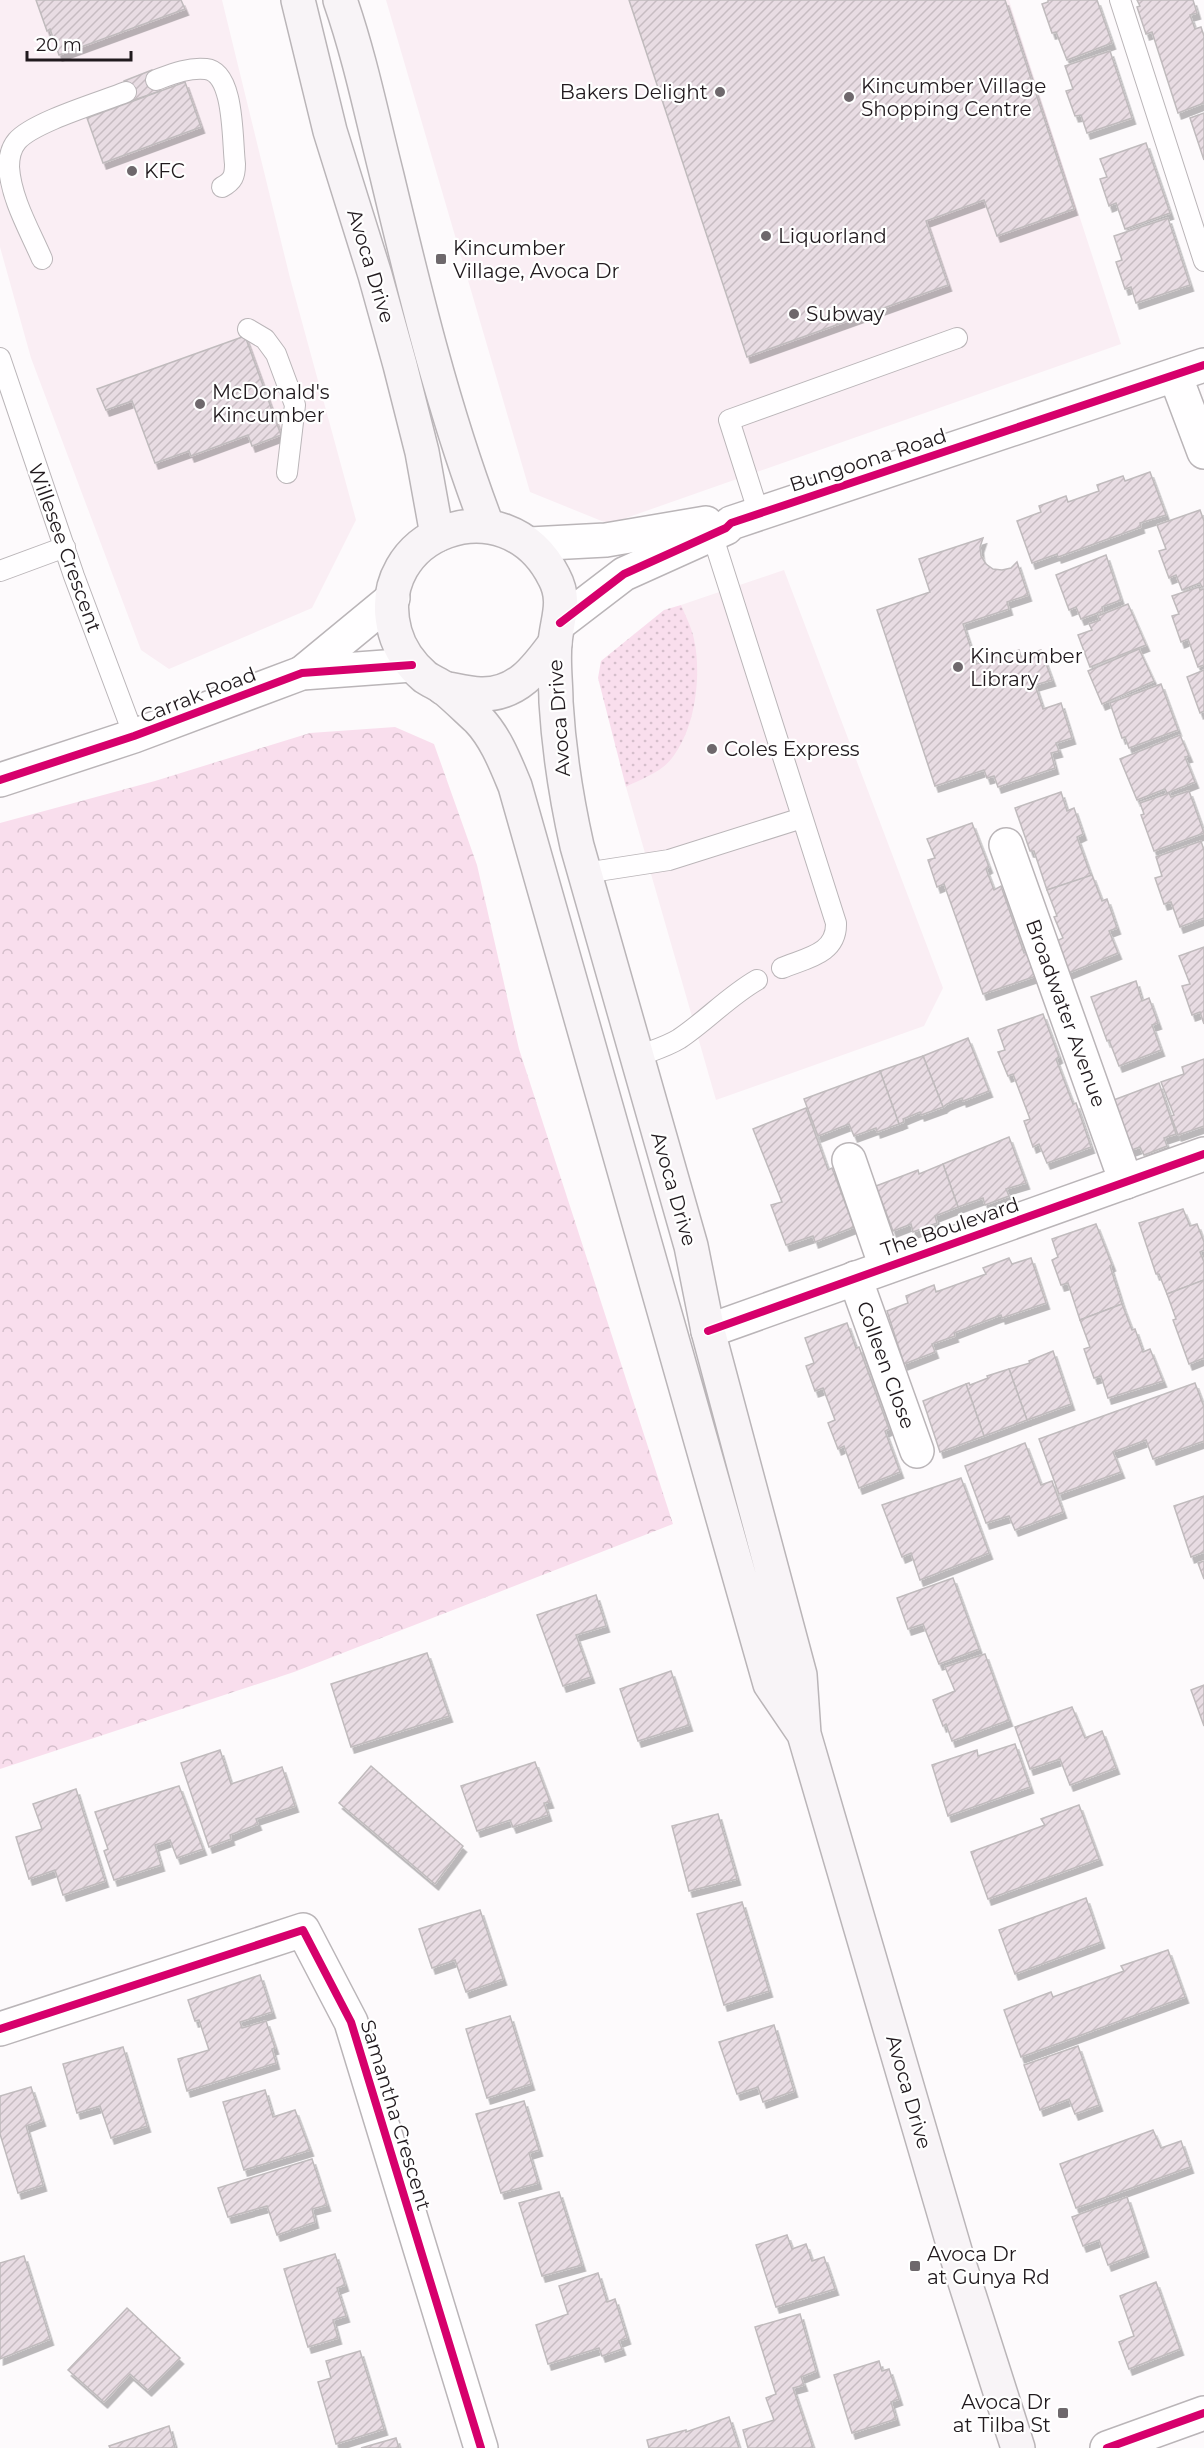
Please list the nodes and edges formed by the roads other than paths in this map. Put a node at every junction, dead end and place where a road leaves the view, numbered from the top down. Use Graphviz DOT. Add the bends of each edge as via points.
graph roads {
  1 [pos="298,0"];
  2 [pos="340,0"];
  3 [pos="1120,0"];
  4 [pos="156,80"];
  5 [pos="126,92"];
  6 [pos="222,187"];
  7 [pos="42,259"];
  8 [pos="1204,261"];
  9 [pos="248,329"];
  10 [pos="957,338"];
  11 [pos="0,358"];
  12 [pos="1190,370"];
  13 [pos="1204,452"];
  14 [pos="287,473"];
  15 [pos="734,524"];
  16 [pos="487,525"];
  17 [pos="437,535"];
  18 [pos="530,544"];
  19 [pos="64,547"];
  20 [pos="0,570"];
  21 [pos="393,598"];
  22 [pos="557,633"];
  23 [pos="412,665"];
  24 [pos="302,674"];
  25 [pos="443,688"];
  26 [pos="134,736"];
  27 [pos="0,780"];
  28 [pos="802,818"];
  29 [pos="1006,845"];
  30 [pos="585,873"];
  31 [pos="782,968"];
  32 [pos="757,980"];
  33 [pos="636,1056"];
  34 [pos="1204,1154"];
  35 [pos="849,1160"];
  36 [pos="1126,1182"];
  37 [pos="886,1267"];
  38 [pos="855,1278"];
  39 [pos="708,1332"];
  40 [pos="917,1451"];
  41 [pos="804,1734"];
  42 [pos="0,2029"];
  43 [pos="1204,2414"];
  44 [pos="481,2448"];
  45 [pos="1018,2448"];
  46 [pos="1107,2448"];
  1 -- 17 [label="main road, Avoca Drive" via="330,131 400,365"];
  2 -- 16 [label="main road, Avoca Drive" via="463,463"];
  3 -- 8 [label="lane"];
  4 -- 6 [label="lane" via="178,72 207,69 217,73 226,87 235,176"];
  5 -- 7 [label="lane" via="29,131 17,141 9,167 21,210"];
  9 -- 14 [label="lane" via="265,339 276,354 295,405"];
  10 -- 15 [label="lane" via="729,420"];
  11 -- 19 [label="lane, Willesee Crescent"];
  12 -- 13 [label="street"];
  12 -- 15 [label="street, Bungoona Road"];
  15 -- 18 [label="street, Bungoona Road" via="725,519 606,540"];
  15 -- 22 [label="street, Bungoona Road" via="624,574"];
  15 -- 28 [label="lane"];
  16 -- 17 [label="main road, Avoca Drive" via="461,526"];
  16 -- 18 [label="main road, Avoca Drive"];
  17 -- 21 [label="main road, Avoca Drive" via="407,561"];
  18 -- 22 [label="main road, Avoca Drive" via="556,579 561,601"];
  19 -- 20 [label="lane"];
  19 -- 26 [label="lane, Willesee Crescent"];
  21 -- 23 [label="main road, Avoca Drive" via="395,633"];
  21 -- 24 [label="street, Carrak Road"];
  22 -- 25 [label="main road, Avoca Drive" via="532,674 516,685 481,694"];
  22 -- 30 [label="main road, Avoca Drive" via="556,704 564,787"];
  23 -- 24 [label="street, Carrak Road"];
  23 -- 25 [label="main road, Avoca Drive"];
  24 -- 26 [label="street, Carrak Road"];
  25 -- 41 [label="main road, Avoca Drive" via="479,721 499,747 515,786 770,1684"];
  26 -- 27 [label="street, Carrak Road"];
  28 -- 30 [label="lane" via="669,860"];
  28 -- 31 [label="lane" via="836,923 835,939 826,949"];
  29 -- 36 [label="street, Broadwater Avenue"];
  30 -- 33 [label="main road, Avoca Drive"];
  32 -- 33 [label="lane" via="681,1038"];
  33 -- 39 [label="main road, Avoca Drive" via="691,1246"];
  34 -- 36 [label="street, The Boulevard"];
  35 -- 37 [label="street"];
  36 -- 37 [label="street, The Boulevard"];
  37 -- 38 [label="street, The Boulevard"];
  38 -- 39 [label="street, The Boulevard"];
  38 -- 40 [label="street, Colleen Close"];
  39 -- 41 [label="main road, Avoca Drive" via="800,1675"];
  41 -- 45 [label="main road, Avoca Drive" via="953,2242"];
  42 -- 44 [label="street, Samantha Crescent" via="303,1930 351,2022"];
  43 -- 46 [label="street"];
}
